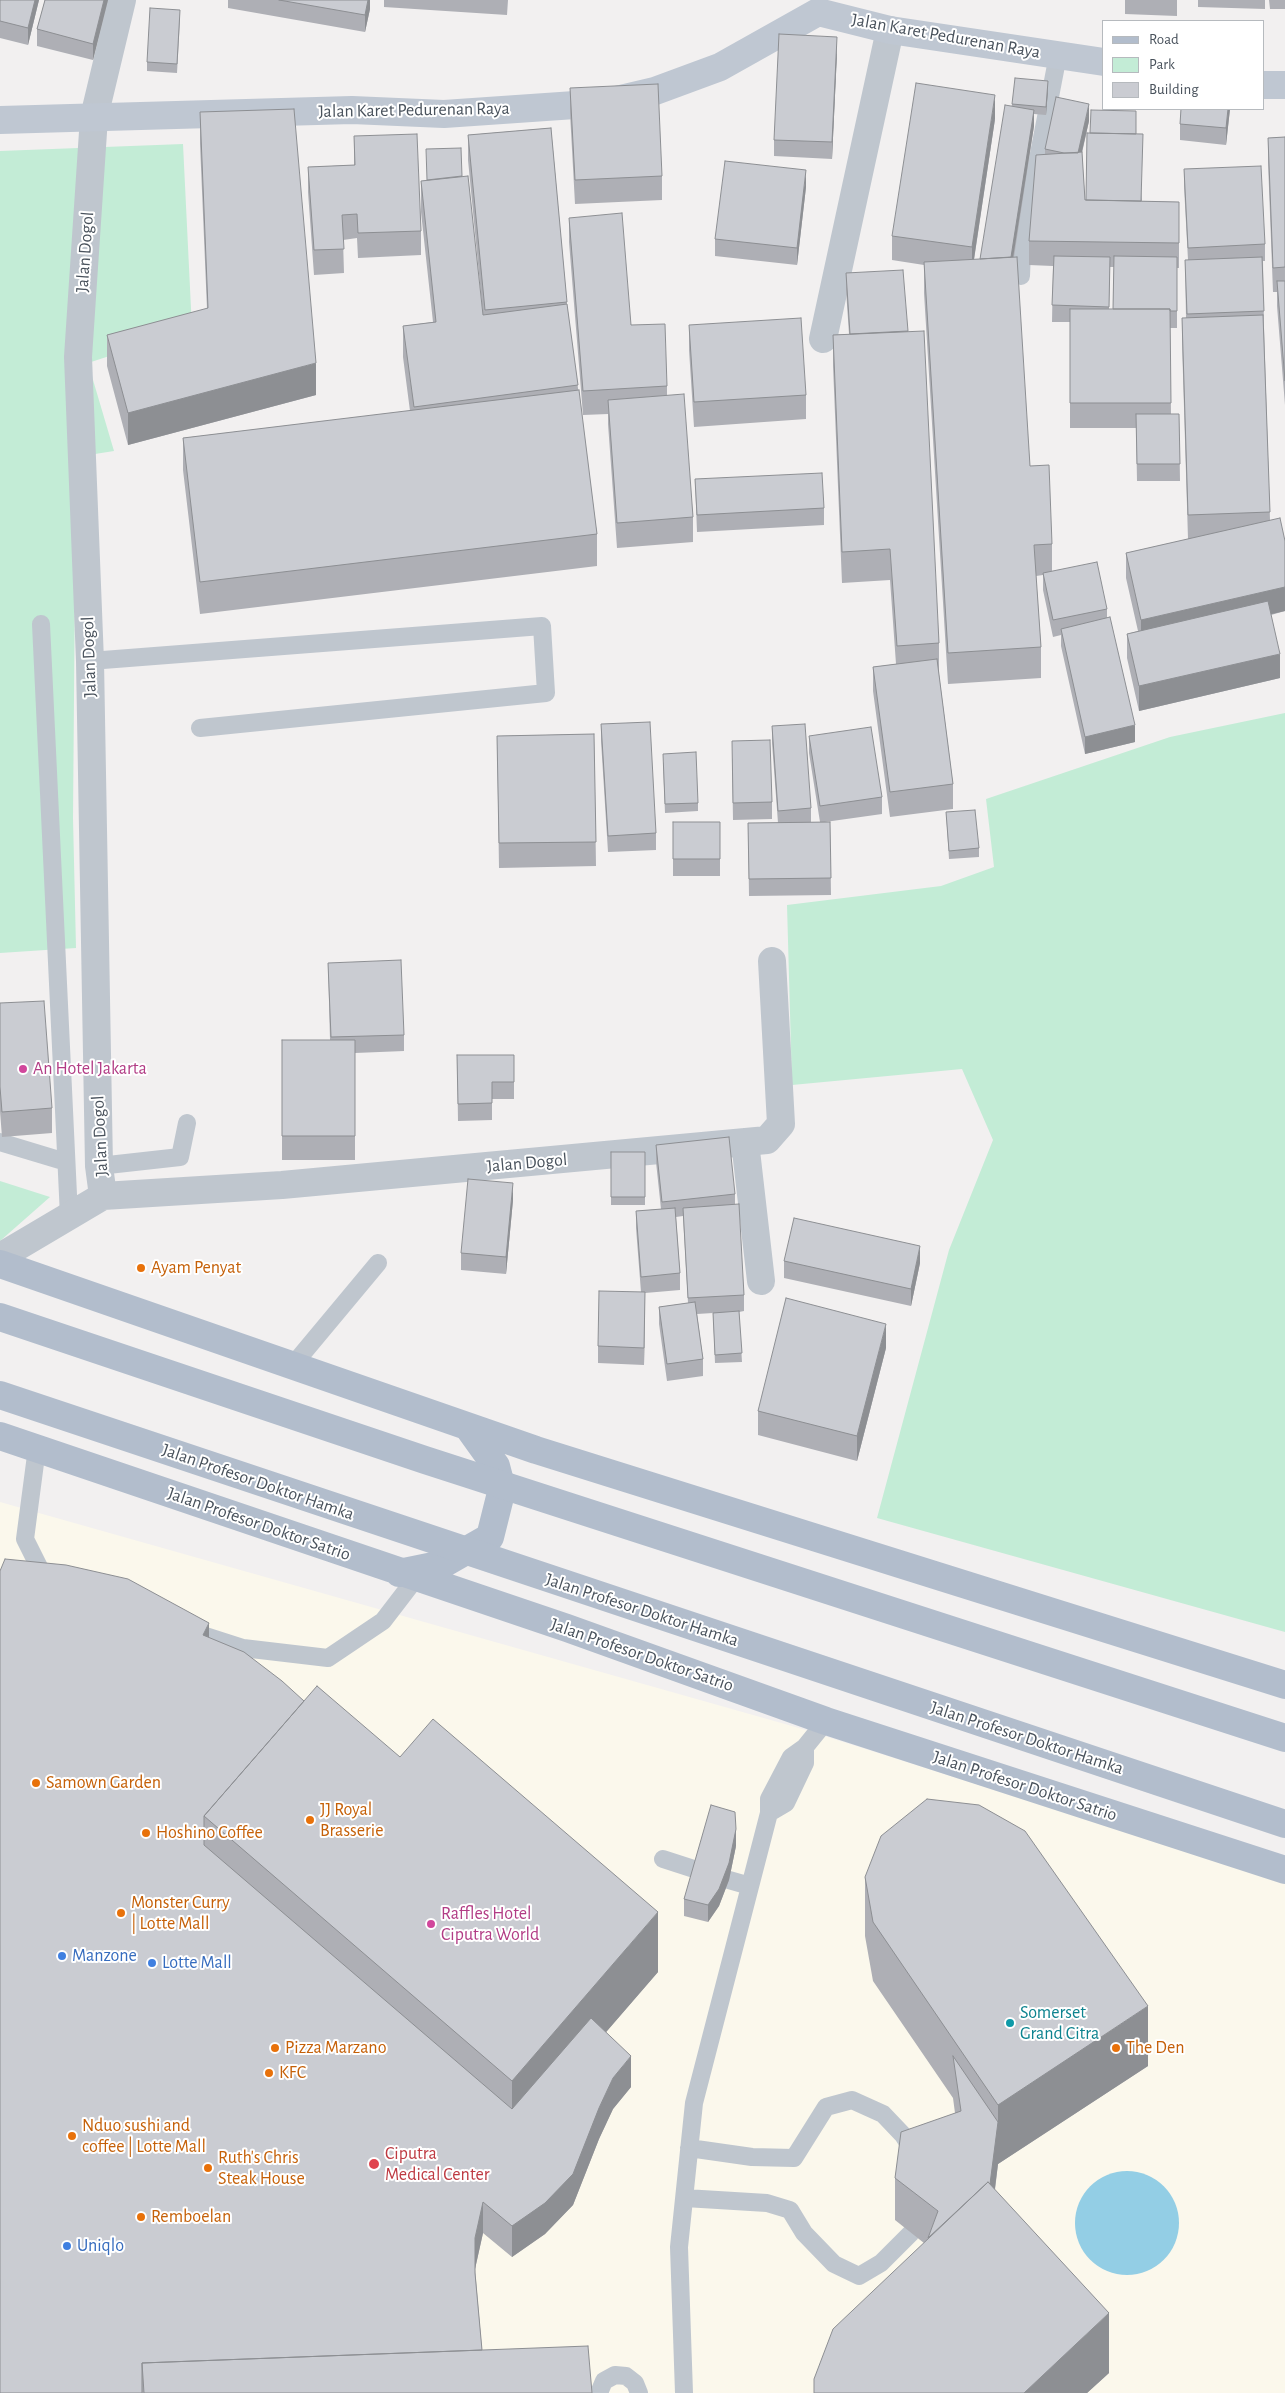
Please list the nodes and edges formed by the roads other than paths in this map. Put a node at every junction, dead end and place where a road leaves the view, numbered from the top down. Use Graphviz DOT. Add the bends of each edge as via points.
graph roads {
  1 [pos="122,0"];
  2 [pos="819,6"];
  3 [pos="890,30"];
  4 [pos="1058,55"];
  5 [pos="1102,62"];
  6 [pos="1265,85"];
  7 [pos="1285,85"];
  8 [pos="94,117"];
  9 [pos="0,120"];
  10 [pos="1021,276"];
  11 [pos="823,339"];
  12 [pos="41,624"];
  13 [pos="90,661"];
  14 [pos="200,728"];
  15 [pos="772,961"];
  16 [pos="187,1122"];
  17 [pos="0,1142"];
  18 [pos="745,1142"];
  19 [pos="66,1162"];
  20 [pos="99,1166"];
  21 [pos="103,1196"];
  22 [pos="70,1216"];
  23 [pos="0,1258"];
  24 [pos="378,1263"];
  25 [pos="0,1264"];
  26 [pos="761,1281"];
  27 [pos="0,1317"];
  28 [pos="293,1365"];
  29 [pos="0,1395"];
  30 [pos="468,1427"];
  31 [pos="0,1436"];
  32 [pos="37,1448"];
  33 [pos="408,1576"];
  34 [pos="66,1590"];
  35 [pos="168,1624"];
  36 [pos="1285,1685"];
  37 [pos="826,1720"];
  38 [pos="1285,1738"];
  39 [pos="1285,1824"];
  40 [pos="663,1860"];
  41 [pos="697,1870"];
  42 [pos="1285,1870"];
  43 [pos="729,1880"];
  44 [pos="750,1886"];
  45 [pos="689,2148"];
  46 [pos="922,2167"];
  47 [pos="684,2198"];
  48 [pos="911,2233"];
  49 [pos="599,2393"];
  50 [pos="639,2393"];
  51 [pos="684,2393"];
  1 -- 8 [label="street, Jalan Dogol"];
  2 -- 3 [label="street, Jalan Karet Pedurenan Raya"];
  2 -- 8 [label="street, Jalan Karet Pedurenan Raya" via="720,67 655,91 604,103 444,114 352,110"];
  3 -- 4 [label="street, Jalan Karet Pedurenan Raya"];
  3 -- 11 [label="street"];
  4 -- 5 [label="street, Jalan Karet Pedurenan Raya"];
  4 -- 10 [label="lane" via="1028,216"];
  6 -- 7 [label="street"];
  8 -- 9 [label="street, Jalan Karet Pedurenan Raya"];
  8 -- 13 [label="street, Jalan Dogol" via="78,357"];
  12 -- 19 [label="lane"];
  13 -- 14 [label="lane" via="542,626 546,693"];
  13 -- 20 [label="street, Jalan Dogol"];
  15 -- 18 [label="street, Jalan Dogol" via="781,1124 766,1140"];
  16 -- 20 [label="lane" via="180,1157"];
  17 -- 19 [label="lane"];
  18 -- 21 [label="street, Jalan Dogol" via="282,1185"];
  18 -- 26 [label="street"];
  19 -- 22 [label="lane"];
  20 -- 21 [label="street, Jalan Dogol"];
  21 -- 22 [label="street, Jalan Dogol"];
  22 -- 23 [label="street, Jalan Dogol"];
  24 -- 28 [label="lane"];
  25 -- 28 [label="main road"];
  27 -- 38 [label="main road, bridge" via="425,1460"];
  28 -- 30 [label="main road"];
  29 -- 39 [label="main road, Jalan Profesor Doktor Hamka, bridge"];
  30 -- 33 [label="main road" via="496,1466 502,1489 490,1537 443,1564"];
  30 -- 36 [label="main road"];
  31 -- 32 [label="main road, Jalan Profesor Doktor Satrio"];
  32 -- 33 [label="main road, Jalan Profesor Doktor Satrio"];
  32 -- 34 [label="lane" via="25,1539 47,1584"];
  33 -- 35 [label="lane" via="383,1621 328,1658 243,1648"];
  33 -- 37 [label="main road, Jalan Profesor Doktor Satrio" via="567,1628"];
  37 -- 42 [label="main road, Jalan Profesor Doktor Satrio"];
  37 -- 44 [label="lane" via="805,1747 791,1757 769,1799 769,1813"];
  40 -- 41 [label="lane"];
  43 -- 44 [label="lane"];
  44 -- 45 [label="lane" via="694,2103"];
  45 -- 46 [label="lane" via="794,2158 826,2107 852,2100 882,2114 903,2135"];
  45 -- 47 [label="lane"];
  47 -- 48 [label="lane" via="767,2203 790,2210 804,2233 834,2264 859,2276 881,2263"];
  47 -- 51 [label="lane" via="679,2247"];
  49 -- 50 [label="lane" via="604,2381 626,2376 635,2382"];
}
